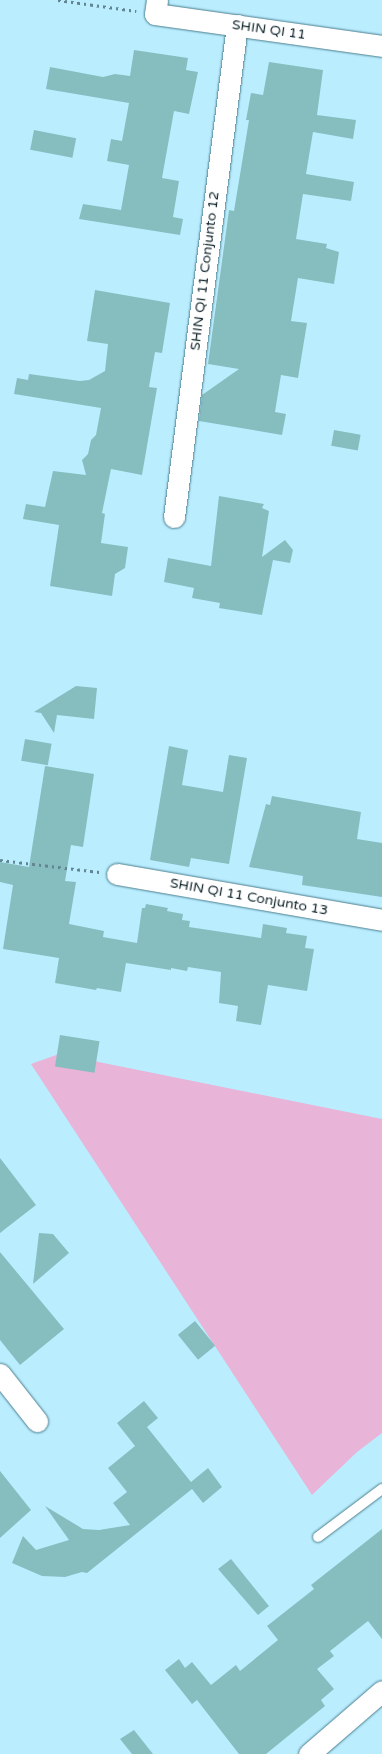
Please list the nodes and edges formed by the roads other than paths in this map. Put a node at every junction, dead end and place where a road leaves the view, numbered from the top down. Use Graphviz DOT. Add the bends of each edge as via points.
graph roads {
  1 [pos="156,7"];
  2 [pos="237,25"];
  3 [pos="382,46"];
  4 [pos="174,518"];
  5 [pos="117,874"];
  6 [pos="382,920"];
  7 [pos="0,1374"];
  8 [pos="37,1421"];
  9 [pos="382,1489"];
  10 [pos="318,1537"];
  11 [pos="382,1691"];
  12 [pos="309,1754"];
  1 -- 2 [label="street, SHIN QI 11"];
  2 -- 3 [label="street, SHIN QI 11"];
  2 -- 4 [label="street, SHIN QI 11 Conjunto 12"];
  5 -- 6 [label="street, SHIN QI 11 Conjunto 13"];
  7 -- 8 [label="street"];
  9 -- 10 [label="lane"];
  11 -- 12 [label="street"];
}
